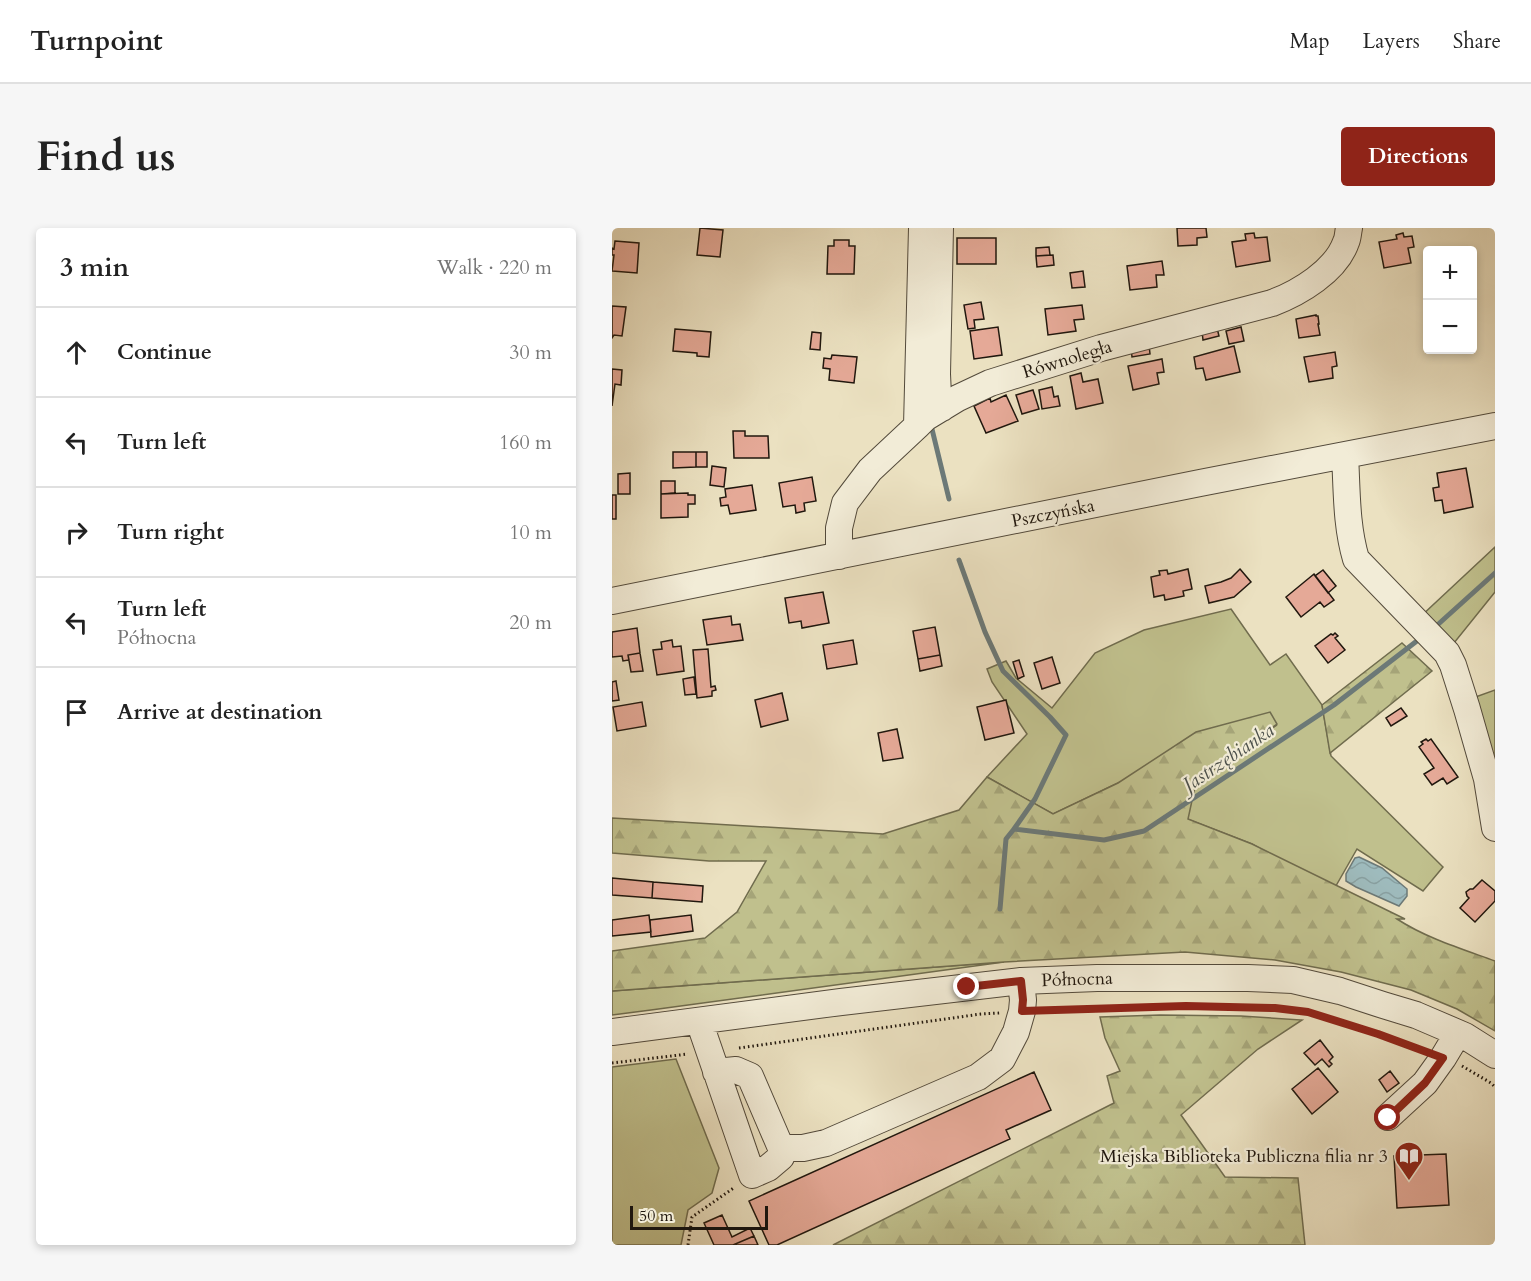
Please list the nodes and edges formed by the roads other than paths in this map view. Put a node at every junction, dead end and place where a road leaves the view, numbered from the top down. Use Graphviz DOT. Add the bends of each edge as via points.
graph roads {
  1 [pos="922,228"];
  2 [pos="940,228"];
  3 [pos="1349,228"];
  4 [pos="942,408"];
  5 [pos="917,426"];
  6 [pos="1495,426"];
  7 [pos="1346,455"];
  8 [pos="838,556"];
  9 [pos="612,601"];
  10 [pos="1495,828"];
  11 [pos="1021,981"];
  12 [pos="699,1021"];
  13 [pos="612,1032"];
  14 [pos="1458,1033"];
  15 [pos="1495,1055"];
  16 [pos="713,1061"];
  17 [pos="1388,1118"];
  18 [pos="781,1148"];
  1 -- 5 [label="street"];
  2 -- 4 [label="street" via="937,374"];
  3 -- 4 [label="street, Równoległa" via="1340,256 1321,275 1288,297 1001,380"];
  4 -- 5 [label="street, Równoległa"];
  5 -- 8 [label="street, Równoległa" via="870,470 845,502"];
  6 -- 7 [label="street, Pszczyńska"];
  7 -- 8 [label="street, Pszczyńska"];
  7 -- 10 [label="street" via="1348,522 1356,560 1447,652 1487,779"];
  8 -- 9 [label="street, Pszczyńska"];
  11 -- 12 [label="street, Północna"];
  11 -- 14 [label="street, Północna" via="1156,977 1293,980 1416,1015"];
  11 -- 18 [label="street" via="1022,1011 1016,1032 1002,1059 978,1077 826,1143"];
  12 -- 13 [label="street, Północna"];
  12 -- 16 [label="street"];
  14 -- 15 [label="street, Północna"];
  14 -- 17 [label="street" via="1425,1083"];
  16 -- 18 [label="street" via="750,1076"];
  16 -- 18 [label="street" via="752,1175 781,1157"];
}
